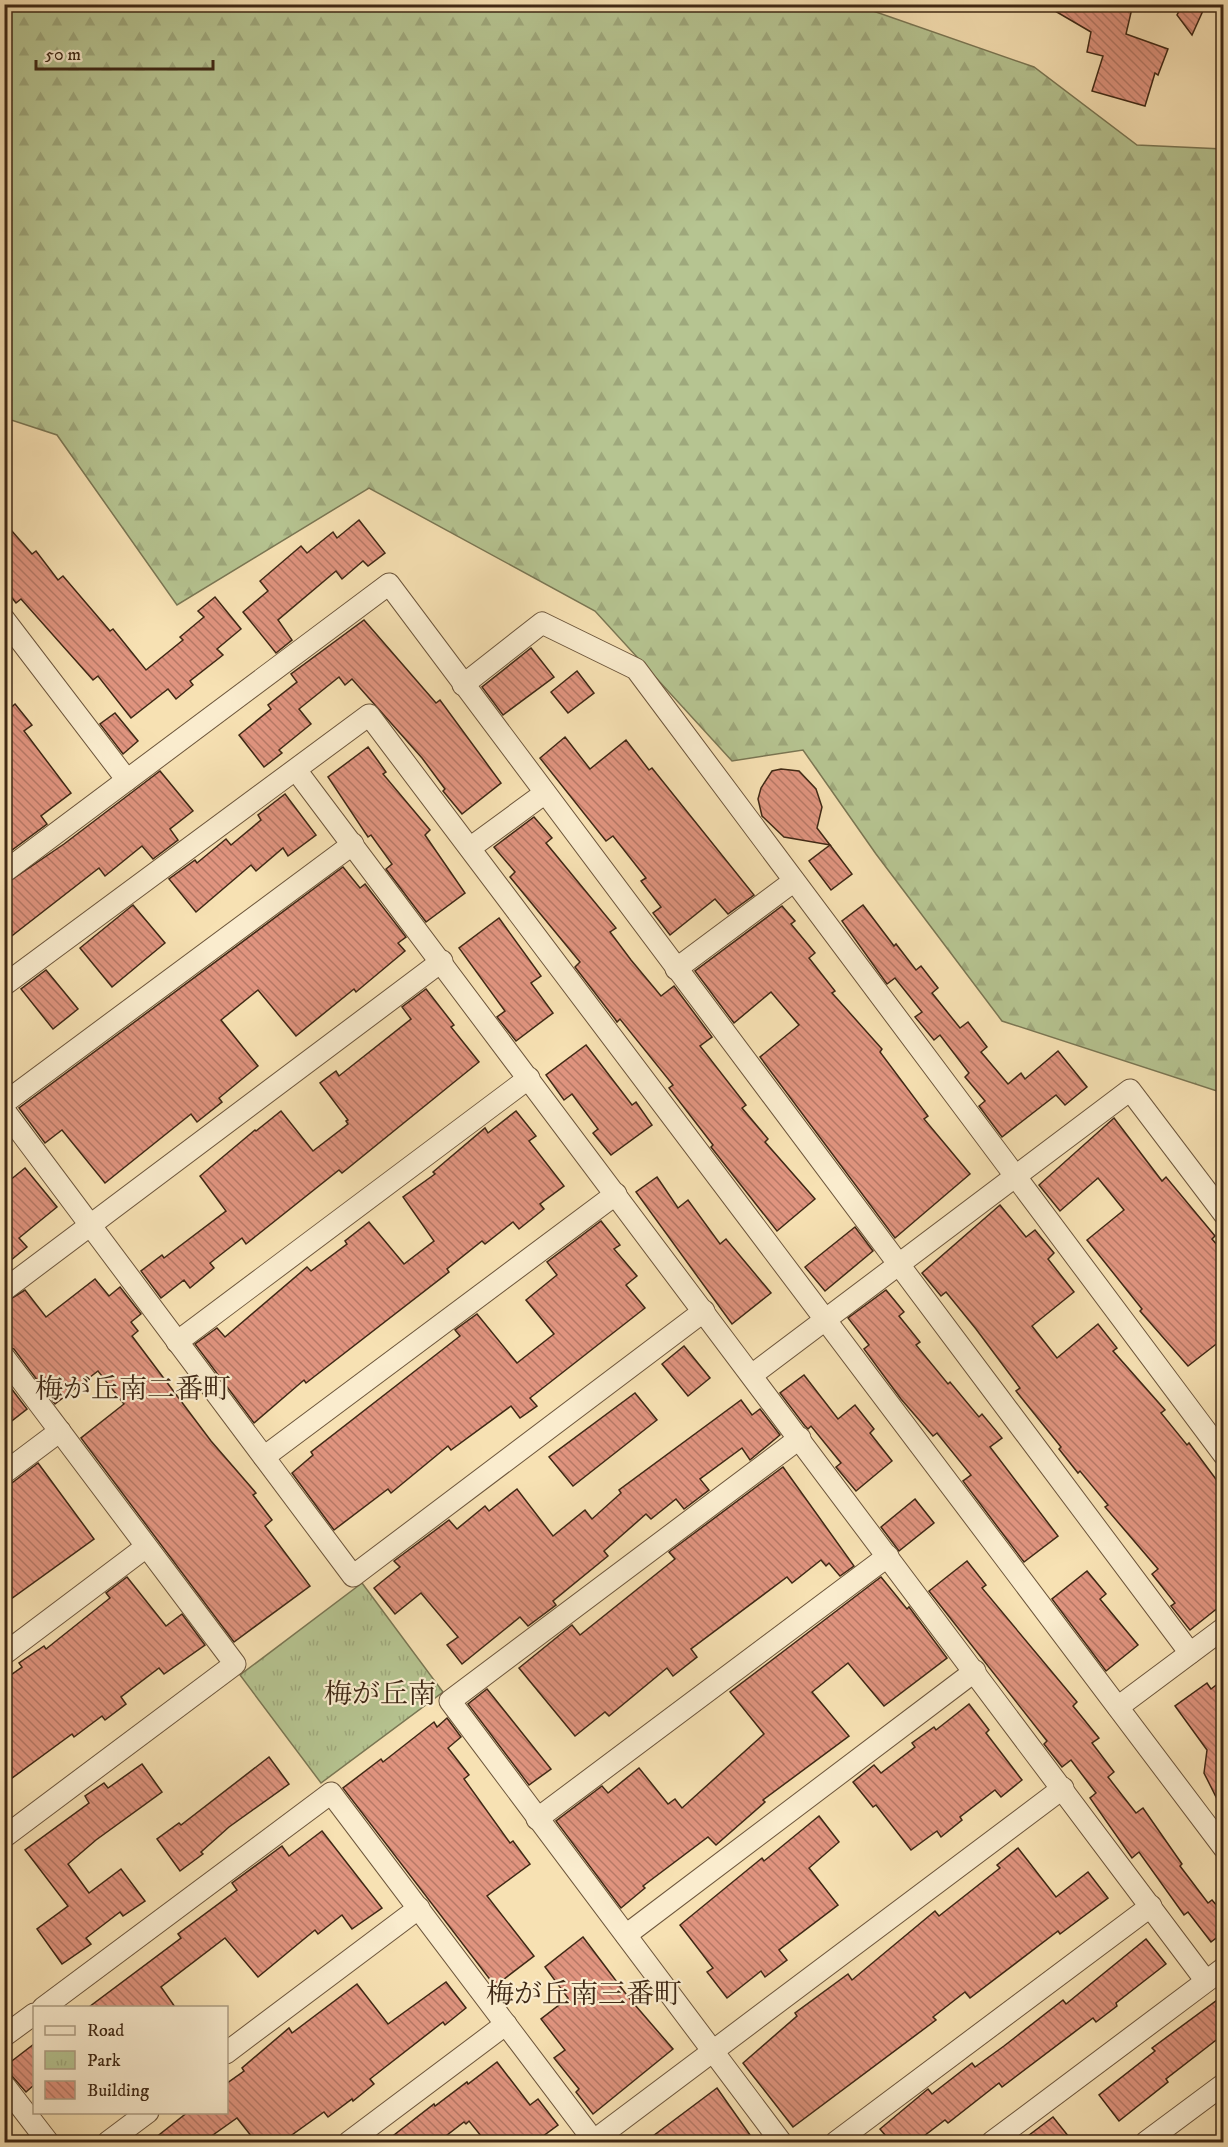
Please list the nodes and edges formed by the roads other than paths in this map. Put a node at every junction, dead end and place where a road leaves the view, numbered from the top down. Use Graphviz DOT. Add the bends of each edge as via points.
graph roads {
  1 [pos="4,619"];
  2 [pos="463,685"];
  3 [pos="296,770"];
  4 [pos="127,780"];
  5 [pos="545,793"];
  6 [pos="353,844"];
  7 [pos="470,848"];
  8 [pos="5,870"];
  9 [pos="794,881"];
  10 [pos="442,961"];
  11 [pos="676,969"];
  12 [pos="4,985"];
  13 [pos="530,1078"];
  14 [pos="4,1103"];
  15 [pos="4,1110"];
  16 [pos="1016,1177"];
  17 [pos="616,1194"];
  18 [pos="1224,1214"];
  19 [pos="90,1224"];
  20 [pos="899,1264"];
  21 [pos="4,1290"];
  22 [pos="704,1311"];
  23 [pos="826,1320"];
  24 [pos="177,1342"];
  25 [pos="4,1357"];
  26 [pos="752,1375"];
  27 [pos="60,1431"];
  28 [pos="800,1438"];
  29 [pos="1224,1455"];
  30 [pos="264,1457"];
  31 [pos="4,1473"];
  32 [pos="146,1547"];
  33 [pos="888,1556"];
  34 [pos="1224,1628"];
  35 [pos="1190,1653"];
  36 [pos="4,1654"];
  37 [pos="975,1671"];
  38 [pos="1118,1707"];
  39 [pos="1063,1788"];
  40 [pos="537,1819"];
  41 [pos="4,1837"];
  42 [pos="1224,1848"];
  43 [pos="1151,1906"];
  44 [pos="419,1908"];
  45 [pos="626,1935"];
  46 [pos="1224,1968"];
  47 [pos="1206,1981"];
  48 [pos="44,2006"];
  49 [pos="33,2015"];
  50 [pos="506,2024"];
  51 [pos="4,2036"];
  52 [pos="228,2051"];
  53 [pos="714,2052"];
  54 [pos="1224,2084"];
  55 [pos="4,2085"];
  56 [pos="145,2114"];
  57 [pos="48,2142"];
  58 [pos="108,2142"];
  59 [pos="349,2142"];
  60 [pos="593,2142"];
  61 [pos="782,2142"];
  62 [pos="836,2142"];
  63 [pos="992,2142"];
  64 [pos="1146,2142"];
  1 -- 4 [label="street"];
  2 -- 4 [label="street" via="389,584"];
  2 -- 5 [label="street"];
  2 -- 9 [label="street" via="542,623 636,669"];
  3 -- 6 [label="street"];
  3 -- 7 [label="street" via="369,715"];
  3 -- 12 [label="street"];
  4 -- 8 [label="street"];
  5 -- 7 [label="street"];
  5 -- 11 [label="street"];
  6 -- 10 [label="street"];
  6 -- 14 [label="street"];
  7 -- 23 [label="street"];
  9 -- 11 [label="street"];
  9 -- 16 [label="street"];
  10 -- 13 [label="street"];
  10 -- 19 [label="street"];
  11 -- 20 [label="street"];
  13 -- 17 [label="street"];
  13 -- 24 [label="street"];
  15 -- 19 [label="street"];
  16 -- 18 [label="street" via="1130,1090"];
  16 -- 20 [label="street"];
  16 -- 29 [label="street"];
  17 -- 22 [label="street"];
  17 -- 30 [label="street"];
  19 -- 21 [label="street"];
  19 -- 24 [label="street"];
  20 -- 23 [label="street"];
  20 -- 35 [label="street"];
  22 -- 26 [label="street"];
  22 -- 30 [label="street" via="353,1576"];
  23 -- 26 [label="street"];
  23 -- 38 [label="street"];
  24 -- 30 [label="street"];
  25 -- 27 [label="street"];
  26 -- 28 [label="street"];
  27 -- 31 [label="street"];
  27 -- 32 [label="street"];
  28 -- 33 [label="street"];
  28 -- 40 [label="street" via="450,1701"];
  32 -- 36 [label="street"];
  32 -- 41 [label="street" via="235,1664"];
  33 -- 37 [label="street"];
  33 -- 40 [label="street"];
  34 -- 35 [label="street"];
  35 -- 38 [label="street"];
  37 -- 39 [label="street"];
  37 -- 45 [label="street"];
  38 -- 42 [label="street"];
  39 -- 43 [label="street"];
  39 -- 53 [label="street"];
  40 -- 45 [label="street"];
  43 -- 47 [label="street"];
  43 -- 62 [label="street"];
  44 -- 48 [label="street" via="331,1793"];
  44 -- 50 [label="street"];
  44 -- 52 [label="street"];
  45 -- 53 [label="street"];
  46 -- 47 [label="street"];
  47 -- 63 [label="street"];
  49 -- 51 [label="street"];
  50 -- 59 [label="street"];
  50 -- 60 [label="street"];
  53 -- 60 [label="street"];
  53 -- 61 [label="street"];
  54 -- 64 [label="street"];
  55 -- 57 [label="street"];
  56 -- 58 [label="street"];
}
